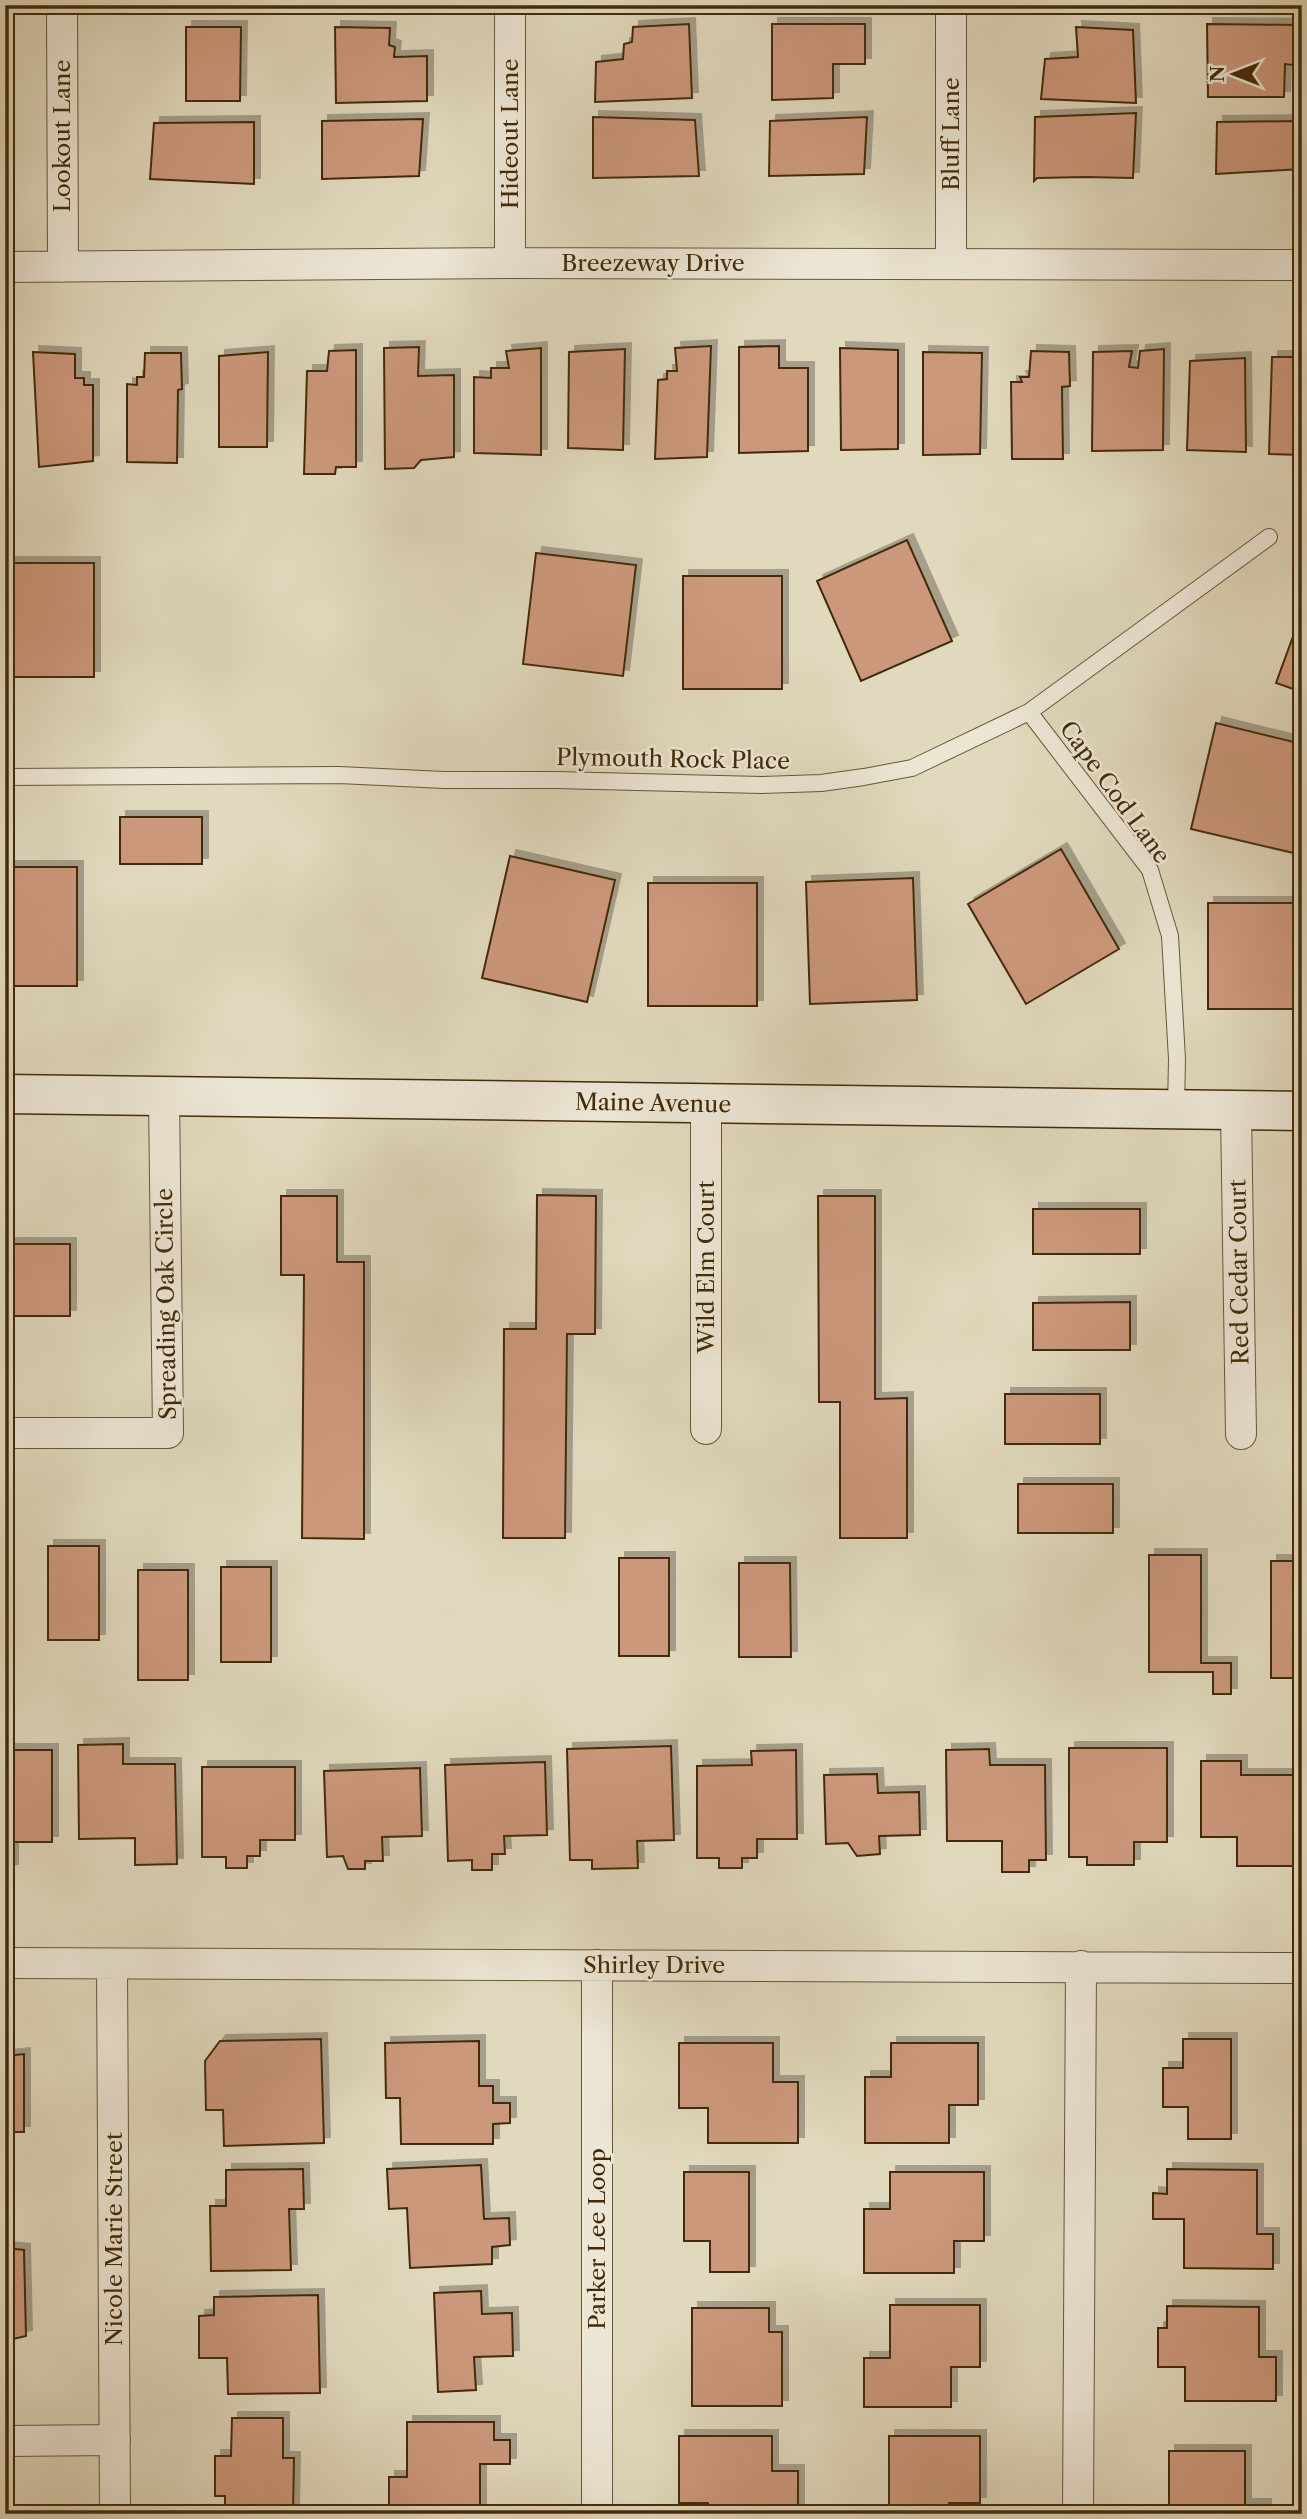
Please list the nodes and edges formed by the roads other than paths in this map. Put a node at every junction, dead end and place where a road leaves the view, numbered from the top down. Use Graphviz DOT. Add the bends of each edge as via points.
graph roads {
  1 [pos="62,5"];
  2 [pos="510,5"];
  3 [pos="951,5"];
  4 [pos="510,262"];
  5 [pos="951,264"];
  6 [pos="1302,265"];
  7 [pos="5,267"];
  8 [pos="63,267"];
  9 [pos="1269,537"];
  10 [pos="1029,712"];
  11 [pos="5,777"];
  12 [pos="5,1094"];
  13 [pos="164,1096"];
  14 [pos="706,1104"];
  15 [pos="1176,1109"];
  16 [pos="1236,1111"];
  17 [pos="1302,1111"];
  18 [pos="706,1429"];
  19 [pos="5,1433"];
  20 [pos="1241,1434"];
  21 [pos="5,1964"];
  22 [pos="112,1964"];
  23 [pos="597,1965"];
  24 [pos="1081,1966"];
  25 [pos="1302,1968"];
  26 [pos="115,2440"];
  27 [pos="5,2441"];
  28 [pos="115,2514"];
  29 [pos="597,2514"];
  30 [pos="1078,2514"];
  1 -- 8 [label="street, Lookout Lane"];
  2 -- 4 [label="street, Hideout Lane"];
  3 -- 5 [label="street, Bluff Lane"];
  4 -- 5 [label="street, Breezeway Drive"];
  4 -- 8 [label="street, Breezeway Drive"];
  5 -- 6 [label="street, Breezeway Drive"];
  7 -- 8 [label="street, Breezeway Drive"];
  9 -- 10 [label="lane, Plymouth Rock Place"];
  10 -- 11 [label="lane, Plymouth Rock Place" via="912,768 821,783 339,775"];
  10 -- 15 [label="lane, Cape Cod Lane" via="1150,870 1170,936"];
  12 -- 13 [label="street, Maine Avenue"];
  13 -- 14 [label="street, Maine Avenue"];
  13 -- 19 [label="street, Spreading Oak Circle" via="168,1433"];
  14 -- 15 [label="street, Maine Avenue"];
  14 -- 18 [label="street, Wild Elm Court"];
  15 -- 16 [label="street, Maine Avenue"];
  16 -- 17 [label="street, Maine Avenue"];
  16 -- 20 [label="street, Red Cedar Court"];
  21 -- 22 [label="street, Shirley Drive"];
  22 -- 23 [label="street, Shirley Drive"];
  22 -- 26 [label="street, Nicole Marie Street"];
  23 -- 24 [label="street, Shirley Drive"];
  23 -- 29 [label="street, Parker Lee Loop"];
  24 -- 25 [label="street, Shirley Drive"];
  24 -- 30 [label="street"];
  26 -- 27 [label="street"];
  26 -- 28 [label="street, Nicole Marie Street"];
}
